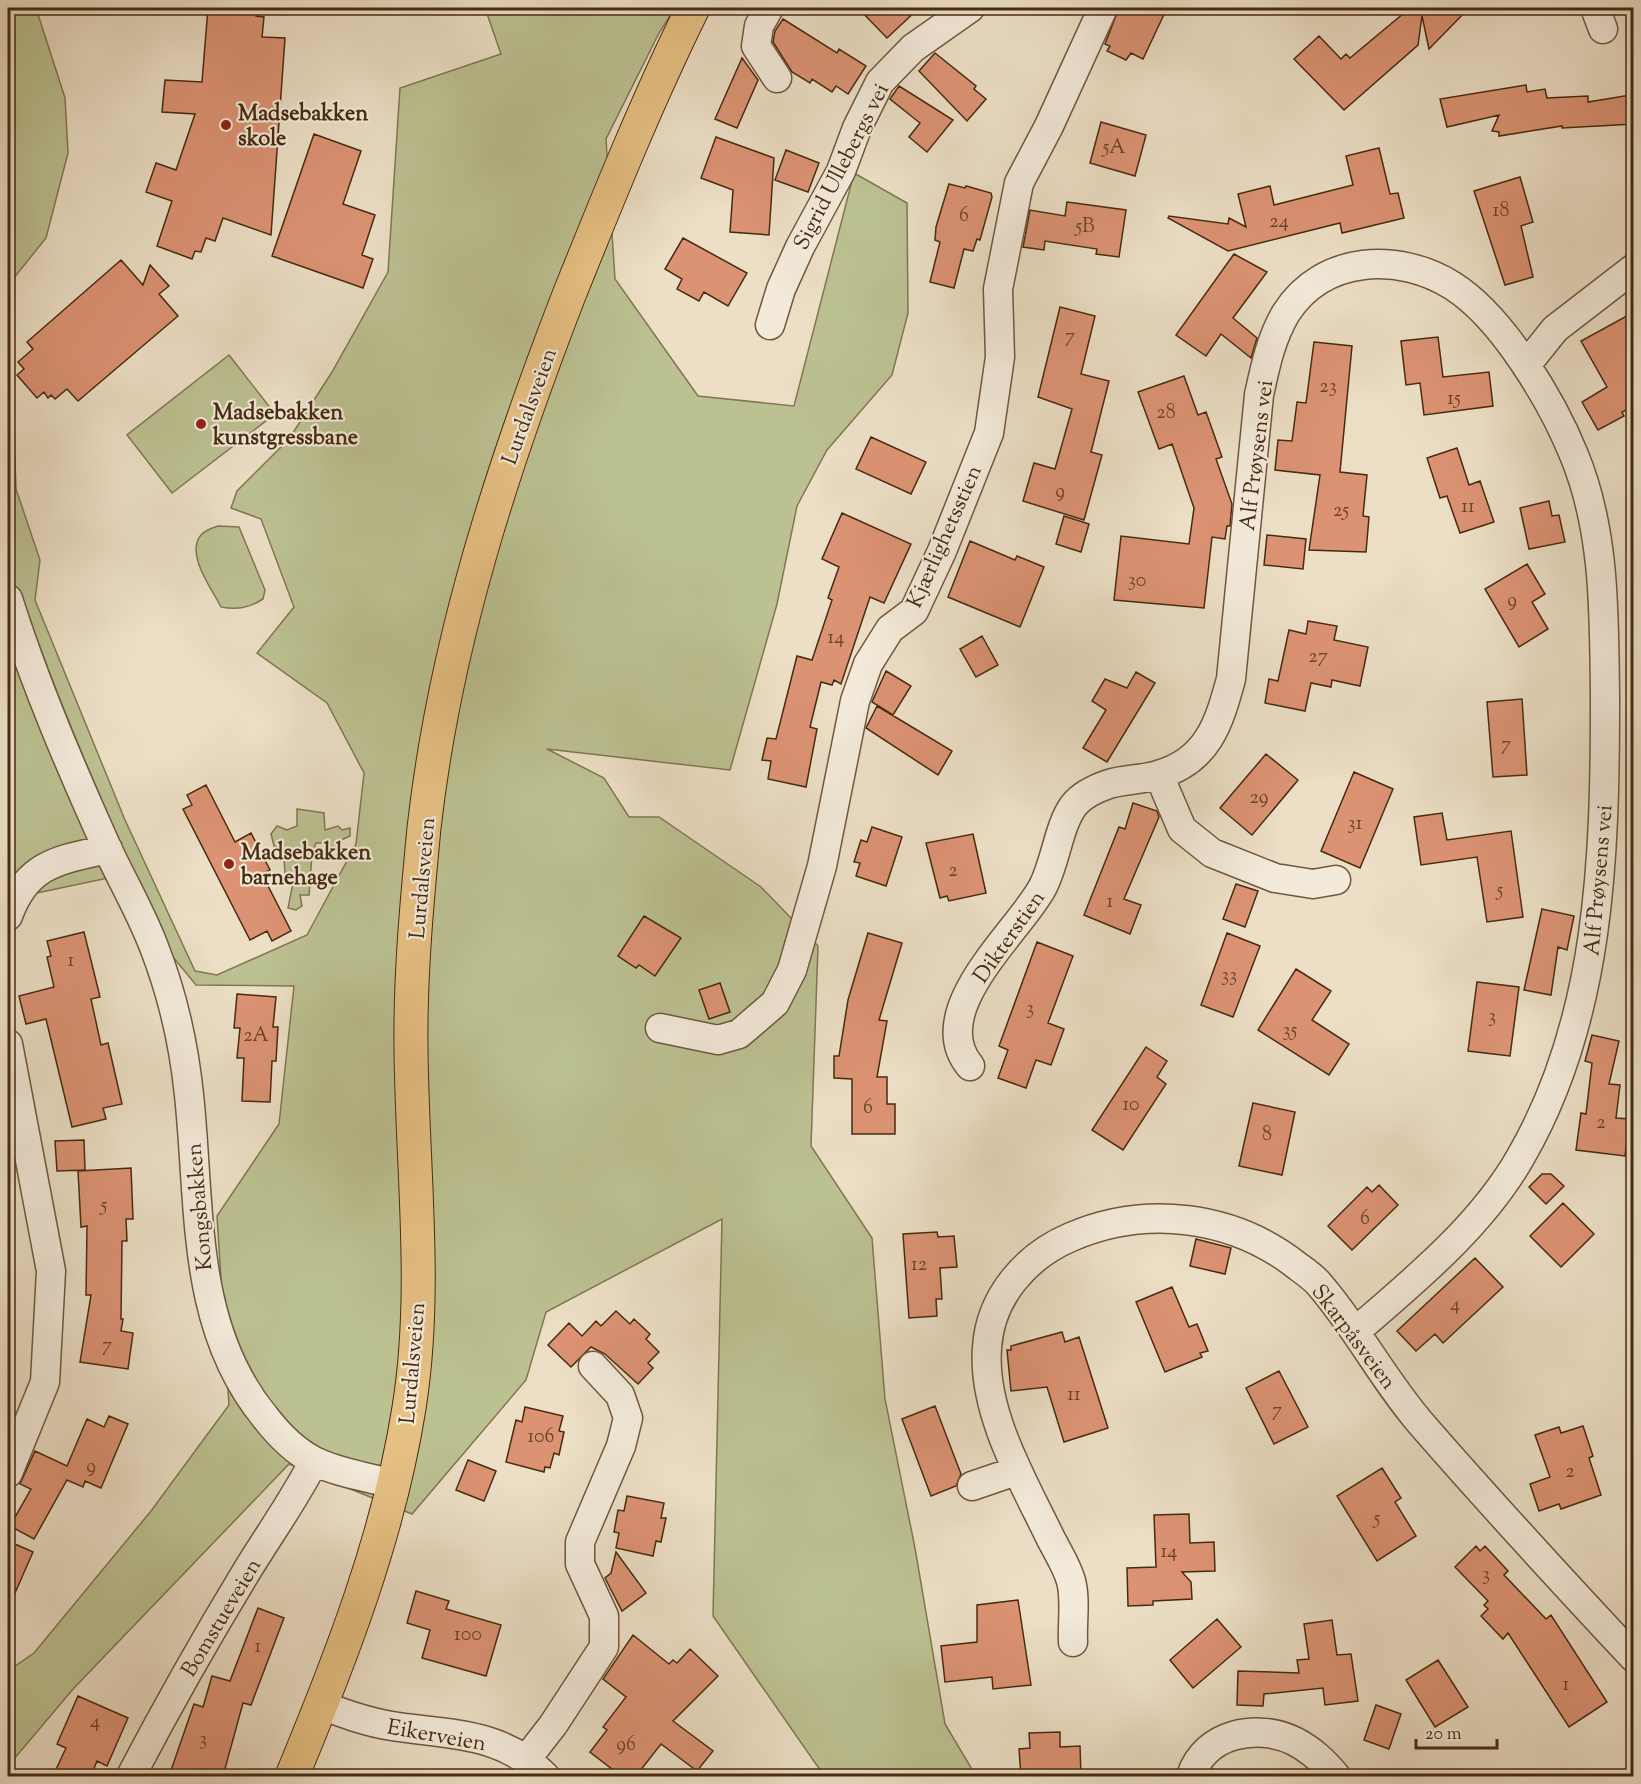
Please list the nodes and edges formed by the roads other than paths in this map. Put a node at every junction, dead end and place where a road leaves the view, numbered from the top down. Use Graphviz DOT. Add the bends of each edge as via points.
graph roads {
  1 [pos="693,8"];
  2 [pos="769,8"];
  3 [pos="970,8"];
  4 [pos="1103,8"];
  5 [pos="777,78"];
  6 [pos="1630,269"];
  7 [pos="770,325"];
  8 [pos="1527,364"];
  9 [pos="8,599"];
  10 [pos="1158,775"];
  11 [pos="1074,805"];
  12 [pos="108,849"];
  13 [pos="1336,880"];
  14 [pos="8,916"];
  15 [pos="660,1028"];
  16 [pos="8,1044"];
  17 [pos="970,1066"];
  18 [pos="12,1084"];
  19 [pos="1356,1331"];
  20 [pos="592,1366"];
  21 [pos="315,1461"];
  22 [pos="1016,1472"];
  23 [pos="8,1473"];
  24 [pos="393,1484"];
  25 [pos="972,1486"];
  26 [pos="1072,1642"];
  27 [pos="1634,1658"];
  28 [pos="321,1705"];
  29 [pos="535,1768"];
  30 [pos="131,1776"];
  31 [pos="292,1776"];
  32 [pos="1191,1776"];
  33 [pos="1336,1776"];
  1 -- 24 [label="main road, Lurdalsveien" via="645,107 530,396 495,496 452,660 427,811 414,945 411,1046 418,1303 410,1406"];
  2 -- 5 [label="street" via="759,26 756,46"];
  3 -- 7 [label="street, Sigrid Ullebergs vei" via="913,48 880,82 841,171 800,246"];
  4 -- 15 [label="street, Kjærlighetsstien" via="1019,183 998,290 1000,357 989,433 914,611 890,629 868,664 855,701 822,866 792,970 776,1002 740,1034 718,1040"];
  6 -- 8 [label="street" via="1555,329"];
  8 -- 10 [label="street, Alf Prøysens vei" via="1490,320 1455,287 1422,271 1387,262 1359,264 1331,273 1306,289 1286,313 1270,349 1259,395 1231,679 1221,715 1202,750"];
  8 -- 19 [label="street, Alf Prøysens vei" via="1558,421 1586,490 1595,526 1604,609 1605,785 1600,887 1591,957 1570,1041 1540,1122 1519,1161 1488,1206"];
  9 -- 12 [label="street, Kongsbakken" via="25,653"];
  10 -- 11 [label="street, Alf Prøysens vei" via="1093,789"];
  10 -- 13 [label="street" via="1182,829 1212,853 1275,878 1313,884"];
  11 -- 17 [label="street, Dikterstien" via="1043,888 967,997 956,1030 959,1053"];
  12 -- 14 [label="street" via="47,866 27,879"];
  12 -- 21 [label="street, Kongsbakken" via="154,947 179,1032 189,1095 199,1235 212,1312 226,1352 255,1406 285,1439"];
  16 -- 18 [label="street"];
  18 -- 23 [label="street" via="51,1271 45,1382"];
  19 -- 22 [label="street, Skarpåsveien" via="1317,1281 1282,1254 1242,1232 1190,1220 1130,1220 1096,1226 1052,1245 1020,1271 992,1318 987,1348 990,1385"];
  19 -- 27 [label="street, Skarpåsveien" via="1422,1424"];
  20 -- 29 [label="street" via="620,1395 628,1418 621,1446 580,1542 580,1564 604,1616 605,1639 600,1655"];
  21 -- 24 [label="street, Kongsbakken"];
  21 -- 30 [label="street, Bomstueveien" via="180,1684"];
  22 -- 25 [label="street"];
  22 -- 26 [label="street, Skarpåsveien" via="1072,1582"];
  24 -- 28 [label="main road, Lurdalsveien"];
  28 -- 29 [label="street, Eikerveien" via="375,1723 465,1734 508,1750"];
  28 -- 31 [label="main road, Lurdalsveien"];
  32 -- 33 [label="street" via="1203,1754 1221,1738 1260,1731 1294,1741 1321,1758"];
}
